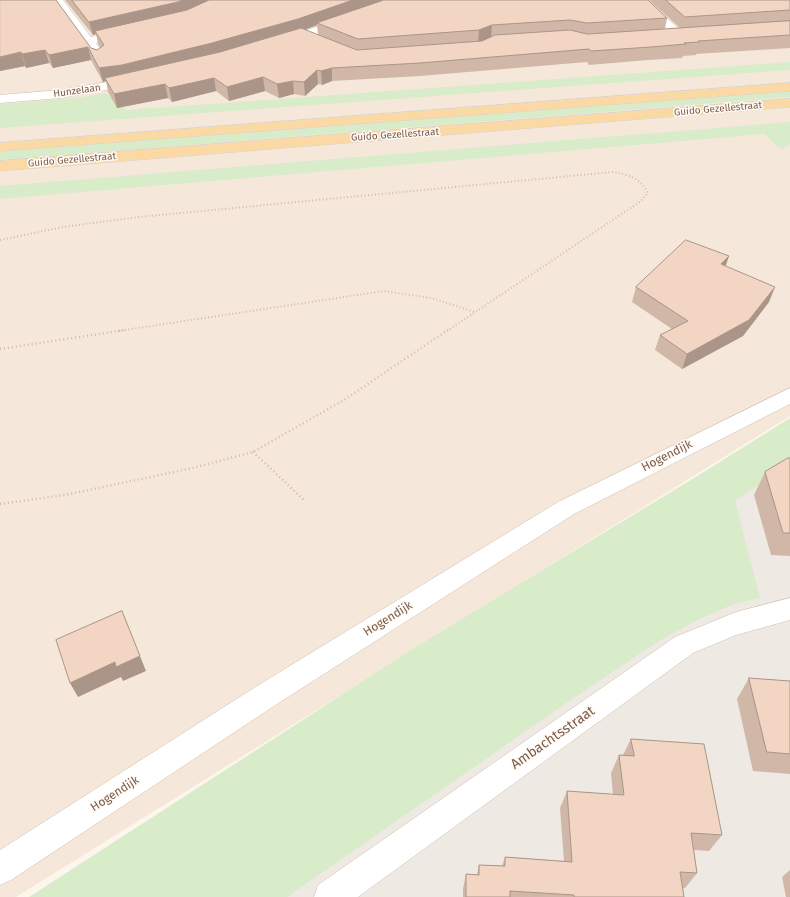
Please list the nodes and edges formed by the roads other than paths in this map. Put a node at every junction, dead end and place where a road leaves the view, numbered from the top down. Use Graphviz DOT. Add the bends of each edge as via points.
graph roads {
  1 [pos="57,0"];
  2 [pos="641,0"];
  3 [pos="361,16"];
  4 [pos="140,29"];
  5 [pos="693,34"];
  6 [pos="678,35"];
  7 [pos="303,36"];
  8 [pos="647,38"];
  9 [pos="89,40"];
  10 [pos="316,42"];
  11 [pos="275,45"];
  12 [pos="100,58"];
  13 [pos="146,79"];
  14 [pos="790,87"];
  15 [pos="0,99"];
  16 [pos="790,104"];
  17 [pos="0,147"];
  18 [pos="0,166"];
  19 [pos="790,395"];
  20 [pos="790,609"];
  21 [pos="0,869"];
  22 [pos="330,897"];
  1 -- 9 [label="street"];
  2 -- 6 [label="street"];
  3 -- 7 [label="street"];
  4 -- 9 [label="street"];
  5 -- 6 [label="street"];
  6 -- 8 [label="street"];
  7 -- 10 [label="street"];
  7 -- 11 [label="street"];
  9 -- 12 [label="street"];
  13 -- 15 [label="street, Hunzelaan" via="60,94"];
  14 -- 17 [label="main road, Guido Gezellestraat"];
  16 -- 18 [label="main road, Guido Gezellestraat"];
  19 -- 21 [label="street, Hogendijk" via="566,508 267,695"];
  20 -- 22 [label="street, Ambachtsstraat" via="714,630 684,645"];
}
